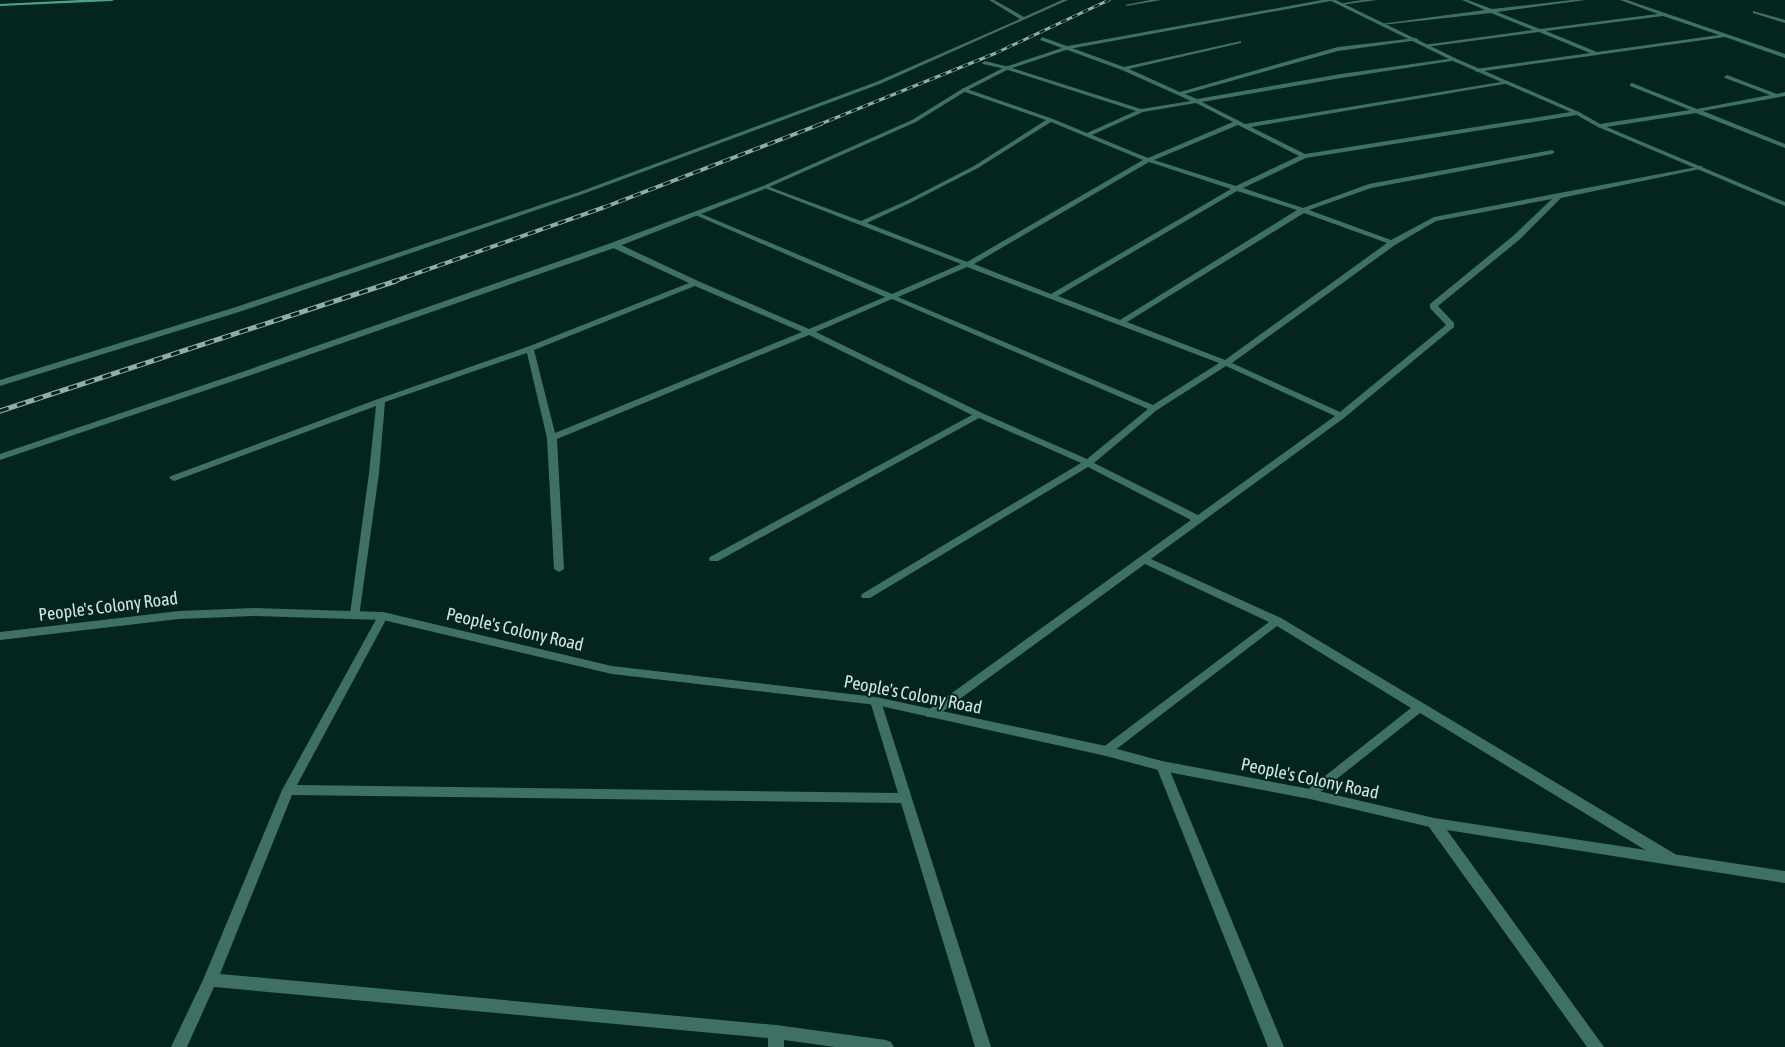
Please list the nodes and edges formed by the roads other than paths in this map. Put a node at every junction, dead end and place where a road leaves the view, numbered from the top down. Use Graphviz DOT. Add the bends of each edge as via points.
graph roads {
  1 [pos="112,0"];
  2 [pos="992,0"];
  3 [pos="1066,0"];
  4 [pos="1159,0"];
  5 [pos="1331,0"];
  6 [pos="1375,0"];
  7 [pos="1464,0"];
  8 [pos="1584,0"];
  9 [pos="1622,0"];
  10 [pos="1340,4"];
  11 [pos="0,5"];
  12 [pos="1127,5"];
  13 [pos="1489,11"];
  14 [pos="1754,12"];
  15 [pos="1663,15"];
  16 [pos="1024,19"];
  17 [pos="1785,22"];
  18 [pos="1382,24"];
  19 [pos="1541,32"];
  20 [pos="1724,36"];
  21 [pos="1042,38"];
  22 [pos="1416,40"];
  23 [pos="1239,42"];
  24 [pos="1426,45"];
  25 [pos="1068,48"];
  26 [pos="1596,54"];
  27 [pos="1785,56"];
  28 [pos="1456,60"];
  29 [pos="985,63"];
  30 [pos="1007,68"];
  31 [pos="1124,69"];
  32 [pos="1477,70"];
  33 [pos="1727,77"];
  34 [pos="1507,83"];
  35 [pos="1632,85"];
  36 [pos="964,90"];
  37 [pos="1179,94"];
  38 [pos="1785,94"];
  39 [pos="1777,95"];
  40 [pos="1785,98"];
  41 [pos="1194,100"];
  42 [pos="1141,111"];
  43 [pos="1696,111"];
  44 [pos="1577,113"];
  45 [pos="1051,120"];
  46 [pos="1240,124"];
  47 [pos="1600,126"];
  48 [pos="1087,135"];
  49 [pos="1785,146"];
  50 [pos="1552,152"];
  51 [pos="1304,156"];
  52 [pos="1148,160"];
  53 [pos="1700,167"];
  54 [pos="765,187"];
  55 [pos="1236,189"];
  56 [pos="1559,196"];
  57 [pos="1785,204"];
  58 [pos="1303,210"];
  59 [pos="695,214"];
  60 [pos="862,223"];
  61 [pos="1392,243"];
  62 [pos="614,245"];
  63 [pos="970,263"];
  64 [pos="695,283"];
  65 [pos="1054,296"];
  66 [pos="889,297"];
  67 [pos="1122,322"];
  68 [pos="809,332"];
  69 [pos="530,349"];
  70 [pos="1226,363"];
  71 [pos="0,382"];
  72 [pos="381,401"];
  73 [pos="1154,408"];
  74 [pos="979,415"];
  75 [pos="1341,416"];
  76 [pos="552,438"];
  77 [pos="0,457"];
  78 [pos="1088,463"];
  79 [pos="174,478"];
  80 [pos="1199,520"];
  81 [pos="714,559"];
  82 [pos="1145,560"];
  83 [pos="559,569"];
  84 [pos="866,596"];
  85 [pos="355,614"];
  86 [pos="383,616"];
  87 [pos="1277,621"];
  88 [pos="0,636"];
  89 [pos="876,701"];
  90 [pos="1420,707"];
  91 [pos="931,714"];
  92 [pos="1106,751"];
  93 [pos="1162,766"];
  94 [pos="288,790"];
  95 [pos="1310,794"];
  96 [pos="906,798"];
  97 [pos="1434,823"];
  98 [pos="1670,858"];
  99 [pos="1785,876"];
  100 [pos="210,980"];
  101 [pos="776,1039"];
  102 [pos="179,1047"];
  103 [pos="886,1047"];
  104 [pos="983,1047"];
  105 [pos="1276,1047"];
  106 [pos="1596,1047"];
  1 -- 11 [label="main road"];
  2 -- 16 [label="street"];
  3 -- 16 [label="street"];
  4 -- 12 [label="street"];
  5 -- 10 [label="street"];
  5 -- 25 [label="street"];
  6 -- 10 [label="street"];
  7 -- 13 [label="street"];
  8 -- 13 [label="street"];
  9 -- 15 [label="street"];
  10 -- 18 [label="street"];
  13 -- 18 [label="street"];
  13 -- 19 [label="street"];
  14 -- 17 [label="street"];
  15 -- 19 [label="street"];
  15 -- 20 [label="street"];
  16 -- 71 [label="street" via="878,83 581,193 239,309"];
  18 -- 22 [label="street"];
  19 -- 24 [label="street"];
  19 -- 26 [label="street"];
  20 -- 26 [label="street"];
  20 -- 27 [label="street"];
  21 -- 25 [label="street"];
  22 -- 24 [label="street"];
  22 -- 37 [label="street" via="1338,49"];
  23 -- 31 [label="street"];
  24 -- 28 [label="street"];
  25 -- 30 [label="street"];
  25 -- 31 [label="street"];
  26 -- 32 [label="street"];
  28 -- 32 [label="street"];
  28 -- 41 [label="street"];
  29 -- 30 [label="street"];
  30 -- 36 [label="street"];
  30 -- 42 [label="street"];
  31 -- 37 [label="street"];
  32 -- 34 [label="street"];
  33 -- 39 [label="street"];
  34 -- 44 [label="street"];
  34 -- 46 [label="street"];
  35 -- 43 [label="street"];
  36 -- 45 [label="street"];
  36 -- 54 [label="street" via="914,121"];
  37 -- 41 [label="street"];
  38 -- 39 [label="street"];
  39 -- 40 [label="street"];
  39 -- 43 [label="street"];
  41 -- 42 [label="street"];
  41 -- 46 [label="street"];
  42 -- 48 [label="street"];
  43 -- 47 [label="street"];
  43 -- 49 [label="street"];
  44 -- 47 [label="street"];
  44 -- 51 [label="street"];
  45 -- 48 [label="street"];
  45 -- 60 [label="street" via="976,167"];
  46 -- 51 [label="street"];
  46 -- 52 [label="street"];
  47 -- 53 [label="street"];
  48 -- 52 [label="street"];
  50 -- 58 [label="street" via="1369,186"];
  51 -- 55 [label="street"];
  52 -- 55 [label="street"];
  52 -- 63 [label="street"];
  53 -- 56 [label="street"];
  53 -- 57 [label="street"];
  54 -- 59 [label="street"];
  54 -- 60 [label="street"];
  55 -- 58 [label="street"];
  55 -- 65 [label="street"];
  56 -- 61 [label="street" via="1434,219"];
  56 -- 75 [label="street" via="1516,238 1433,306 1451,325"];
  58 -- 61 [label="street"];
  58 -- 67 [label="street"];
  59 -- 62 [label="street"];
  59 -- 66 [label="street"];
  60 -- 63 [label="street"];
  61 -- 70 [label="street"];
  62 -- 64 [label="street"];
  62 -- 77 [label="street"];
  63 -- 65 [label="street"];
  63 -- 66 [label="street"];
  64 -- 68 [label="street"];
  64 -- 69 [label="street"];
  65 -- 67 [label="street"];
  66 -- 68 [label="street"];
  66 -- 73 [label="street"];
  67 -- 70 [label="street"];
  68 -- 74 [label="street"];
  68 -- 76 [label="street"];
  69 -- 72 [label="street"];
  69 -- 76 [label="street"];
  70 -- 73 [label="street"];
  70 -- 75 [label="street"];
  72 -- 79 [label="street"];
  72 -- 85 [label="street"];
  73 -- 78 [label="street"];
  74 -- 78 [label="street"];
  74 -- 81 [label="street"];
  75 -- 80 [label="street"];
  76 -- 83 [label="street"];
  78 -- 80 [label="street"];
  78 -- 84 [label="street"];
  80 -- 82 [label="street"];
  82 -- 87 [label="street"];
  82 -- 91 [label="street"];
  85 -- 86 [label="street, People's Colony Road"];
  85 -- 88 [label="street, People's Colony Road" via="254,612 179,615"];
  86 -- 89 [label="street, People's Colony Road" via="612,670"];
  86 -- 94 [label="street"];
  87 -- 90 [label="street"];
  87 -- 92 [label="street"];
  89 -- 91 [label="street, People's Colony Road"];
  89 -- 96 [label="street"];
  90 -- 95 [label="street"];
  90 -- 98 [label="street"];
  91 -- 92 [label="street, People's Colony Road"];
  92 -- 93 [label="street, People's Colony Road"];
  93 -- 95 [label="street, People's Colony Road"];
  93 -- 105 [label="street"];
  94 -- 96 [label="street"];
  94 -- 100 [label="street"];
  95 -- 97 [label="street, People's Colony Road"];
  96 -- 104 [label="street"];
  97 -- 98 [label="street, People's Colony Road"];
  97 -- 106 [label="street"];
  98 -- 99 [label="street, People's Colony Road"];
  100 -- 101 [label="street"];
  100 -- 102 [label="street"];
  101 -- 103 [label="street"];
}
